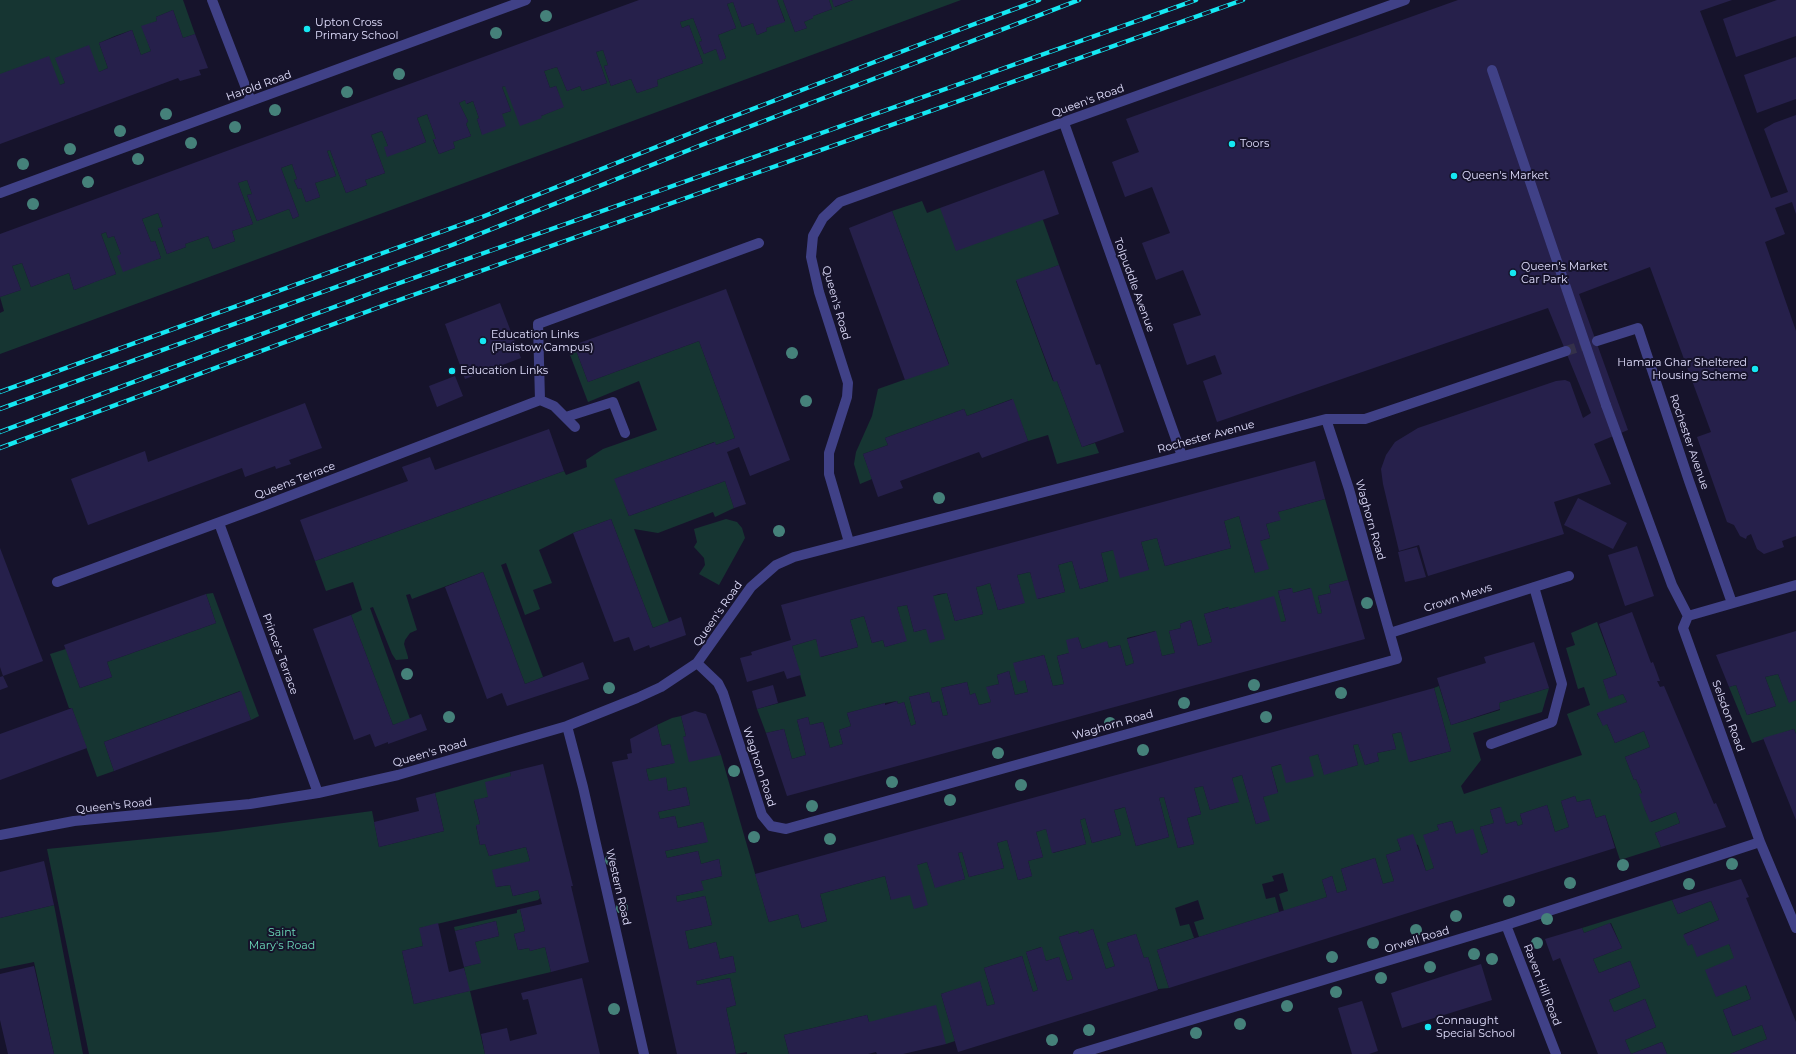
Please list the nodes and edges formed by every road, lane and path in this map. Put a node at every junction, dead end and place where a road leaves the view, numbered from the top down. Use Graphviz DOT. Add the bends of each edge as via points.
graph roads {
  1 [pos="212,0"];
  2 [pos="526,0"];
  3 [pos="1405,0"];
  4 [pos="1492,70"];
  5 [pos="251,101"];
  6 [pos="1064,123"];
  7 [pos="0,193"];
  8 [pos="759,243"];
  9 [pos="1597,341"];
  10 [pos="1566,351"];
  11 [pos="540,400"];
  12 [pos="566,417"];
  13 [pos="1326,419"];
  14 [pos="575,427"];
  15 [pos="626,433"];
  16 [pos="1182,456"];
  17 [pos="219,522"];
  18 [pos="848,542"];
  19 [pos="1569,576"];
  20 [pos="57,582"];
  21 [pos="1796,584"];
  22 [pos="1534,587"];
  23 [pos="1732,603"];
  24 [pos="1688,616"];
  25 [pos="1390,633"];
  26 [pos="697,664"];
  27 [pos="567,726"];
  28 [pos="1492,744"];
  29 [pos="318,793"];
  30 [pos="0,834"];
  31 [pos="1760,842"];
  32 [pos="1506,925"];
  33 [pos="1796,928"];
  34 [pos="644,1054"];
  35 [pos="1078,1054"];
  36 [pos="1556,1054"];
  1 -- 5 [label="street"];
  2 -- 5 [label="street, Harold Road"];
  3 -- 6 [label="street, Queen's Road"];
  4 -- 24 [label="street, bridge" via="1606,405 1672,585"];
  5 -- 7 [label="street, Harold Road"];
  6 -- 16 [label="street, Tolpuddle Avenue"];
  6 -- 18 [label="street, Queen's Road" via="840,202 823,218 813,236 812,264 848,383 847,397 829,453 829,474"];
  8 -- 11 [label="street" via="538,324"];
  9 -- 23 [label="street, Rochester Avenue" via="1638,328"];
  10 -- 13 [label="street, Rochester Avenue" via="1366,419"];
  11 -- 12 [label="street" via="554,406"];
  11 -- 17 [label="street, Queens Terrace"];
  12 -- 14 [label="street"];
  12 -- 15 [label="street" via="613,402"];
  13 -- 16 [label="street, Rochester Avenue"];
  13 -- 25 [label="street, Waghorn Road"];
  16 -- 18 [label="street, Rochester Avenue"];
  17 -- 20 [label="street, Queens Terrace"];
  17 -- 29 [label="street, Prince's Terrace"];
  18 -- 26 [label="street, Queen's Road" via="794,557 776,565 762,576 751,587"];
  19 -- 22 [label="street, Crown Mews"];
  21 -- 23 [label="street"];
  22 -- 25 [label="street, Crown Mews"];
  22 -- 28 [label="street" via="1562,684 1552,722"];
  23 -- 24 [label="street"];
  24 -- 31 [label="street, Selsdon Road" via="1683,628"];
  25 -- 26 [label="street, Waghorn Road" via="1397,659 786,829 771,826 762,815 723,693 718,683"];
  26 -- 27 [label="street, Queen's Road" via="655,690"];
  27 -- 29 [label="street, Queen's Road" via="398,775"];
  27 -- 34 [label="street, Western Road"];
  29 -- 30 [label="street, Queen's Road" via="250,804 74,822"];
  31 -- 32 [label="street, Orwell Road"];
  31 -- 33 [label="street, Selsdon Road"];
  32 -- 35 [label="street, Orwell Road"];
  32 -- 36 [label="street, Raven Hill Road"];
}
